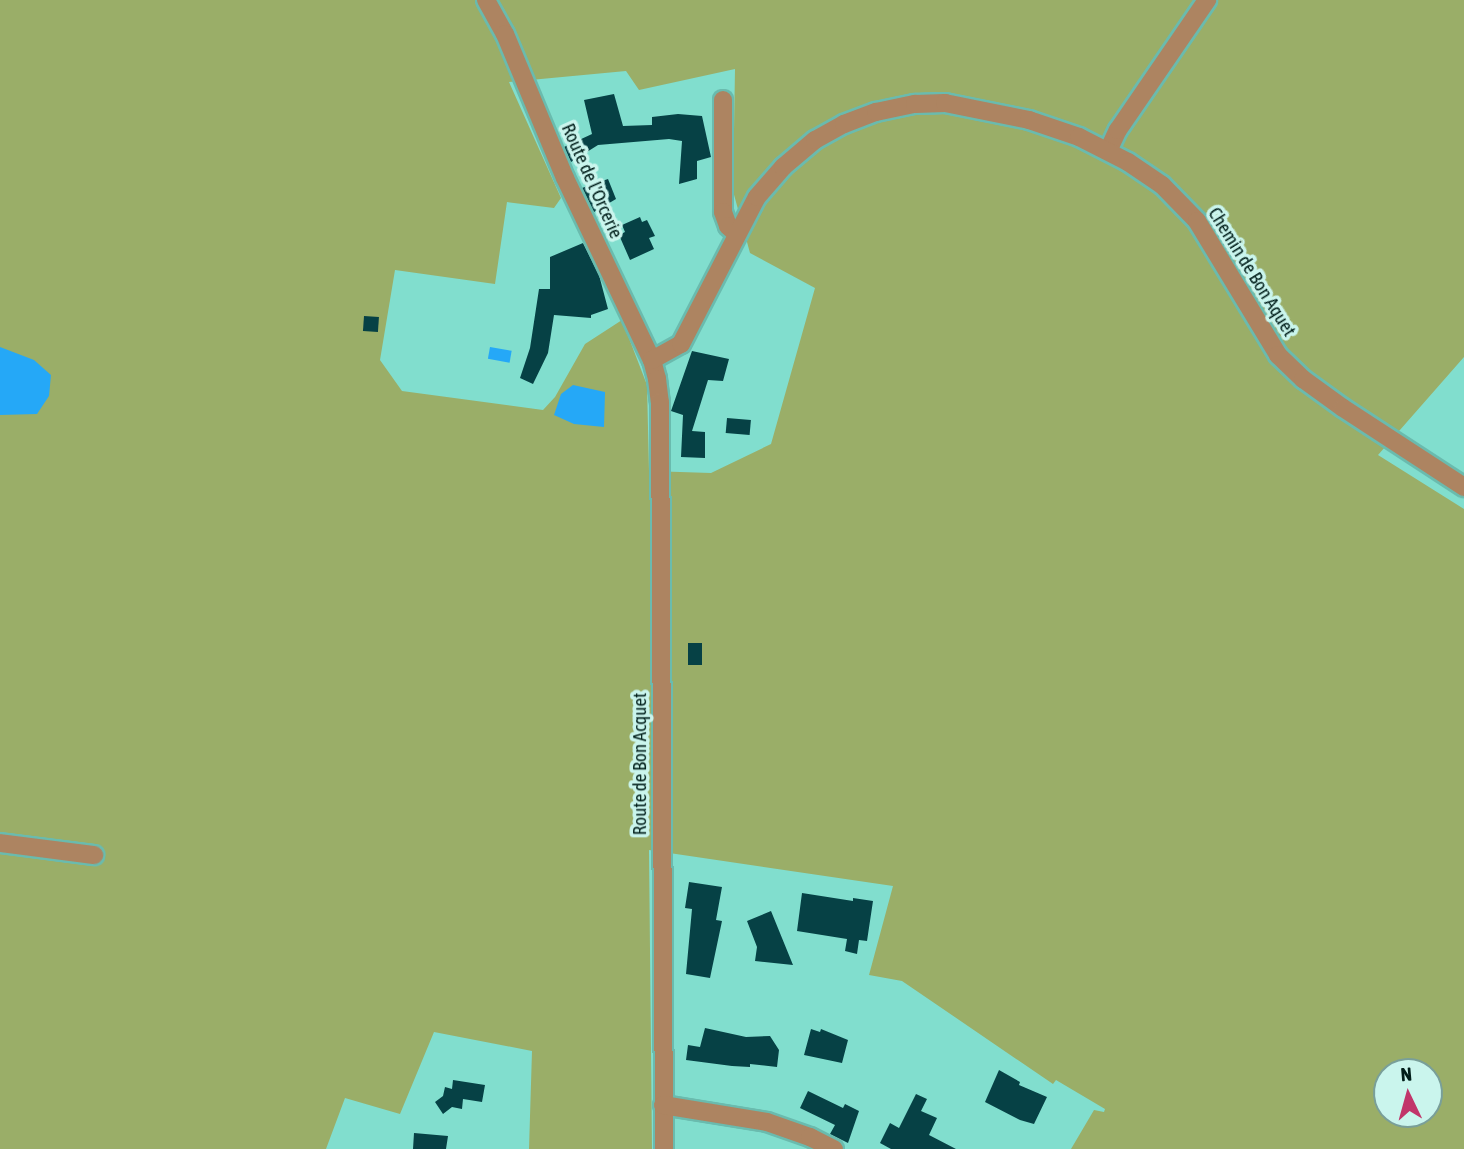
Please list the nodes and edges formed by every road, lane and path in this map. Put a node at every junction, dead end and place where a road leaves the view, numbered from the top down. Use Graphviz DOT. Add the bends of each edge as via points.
graph roads {
  1 [pos="486,0"];
  2 [pos="1208,0"];
  3 [pos="723,100"];
  4 [pos="1108,151"];
  5 [pos="737,234"];
  6 [pos="652,360"];
  7 [pos="657,379"];
  8 [pos="1464,486"];
  9 [pos="0,843"];
  10 [pos="94,855"];
  11 [pos="663,1105"];
  12 [pos="664,1149"];
  13 [pos="834,1149"];
  1 -- 6 [label="street, Route de l'Orcerie"];
  2 -- 4 [label="street"];
  3 -- 5 [label="street" via="723,212"];
  4 -- 5 [label="street, Chemin de Bon Aquet" via="1029,120 971,107 915,104 876,112 814,140 783,167 757,197"];
  4 -- 8 [label="street, Chemin de Bon Aquet" via="1162,185 1182,204 1278,355 1343,408"];
  5 -- 6 [label="street, Chemin de Bon Aquet" via="681,344"];
  6 -- 7 [label="street, Route de l'Orcerie"];
  7 -- 11 [label="street, Route de Bon Acquet"];
  9 -- 10 [label="street"];
  11 -- 12 [label="street, Route de Bon Acquet"];
  11 -- 13 [label="street" via="767,1122"];
}
